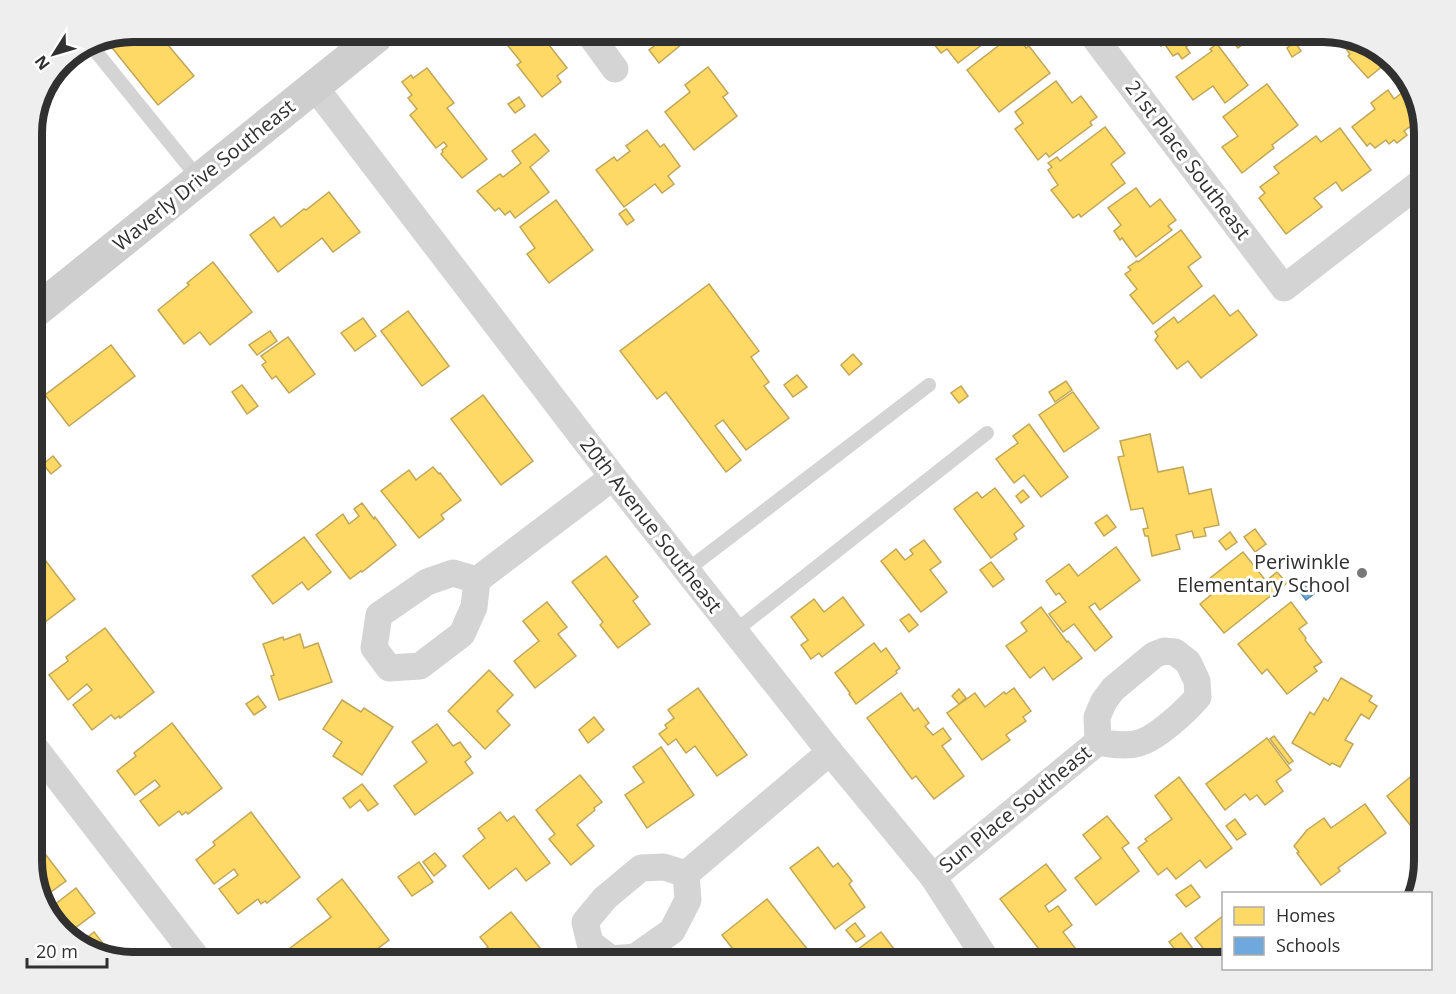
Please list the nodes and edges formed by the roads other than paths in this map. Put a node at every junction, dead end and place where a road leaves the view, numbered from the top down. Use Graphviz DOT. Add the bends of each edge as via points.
graph roads {
  1 [pos="370,42"];
  2 [pos="595,42"];
  3 [pos="1098,42"];
  4 [pos="95,50"];
  5 [pos="615,69"];
  6 [pos="314,86"];
  7 [pos="199,179"];
  8 [pos="1414,188"];
  9 [pos="42,306"];
  10 [pos="929,386"];
  11 [pos="987,433"];
  12 [pos="613,477"];
  13 [pos="687,570"];
  14 [pos="477,580"];
  15 [pos="735,631"];
  16 [pos="1098,742"];
  17 [pos="830,752"];
  18 [pos="42,757"];
  19 [pos="686,874"];
  20 [pos="933,877"];
  21 [pos="192,952"];
  22 [pos="981,952"];
  1 -- 6 [label="main road, Waverly Drive Southeast"];
  2 -- 5 [label="street"];
  3 -- 8 [label="street, 21st Place Southeast" via="1284,288"];
  4 -- 7 [label="lane"];
  6 -- 7 [label="main road, Waverly Drive Southeast"];
  6 -- 12 [label="street, 20th Avenue Southeast"];
  7 -- 9 [label="main road, Waverly Drive Southeast"];
  10 -- 13 [label="lane"];
  11 -- 15 [label="lane"];
  12 -- 13 [label="street, 20th Avenue Southeast"];
  12 -- 14 [label="street"];
  13 -- 15 [label="street, 20th Avenue Southeast"];
  15 -- 17 [label="street, 20th Avenue Southeast"];
  16 -- 20 [label="street, Sun Place Southeast"];
  17 -- 19 [label="street"];
  17 -- 20 [label="street, 20th Avenue Southeast"];
  18 -- 21 [label="street"];
  20 -- 22 [label="street, 20th Avenue Southeast"];
}
